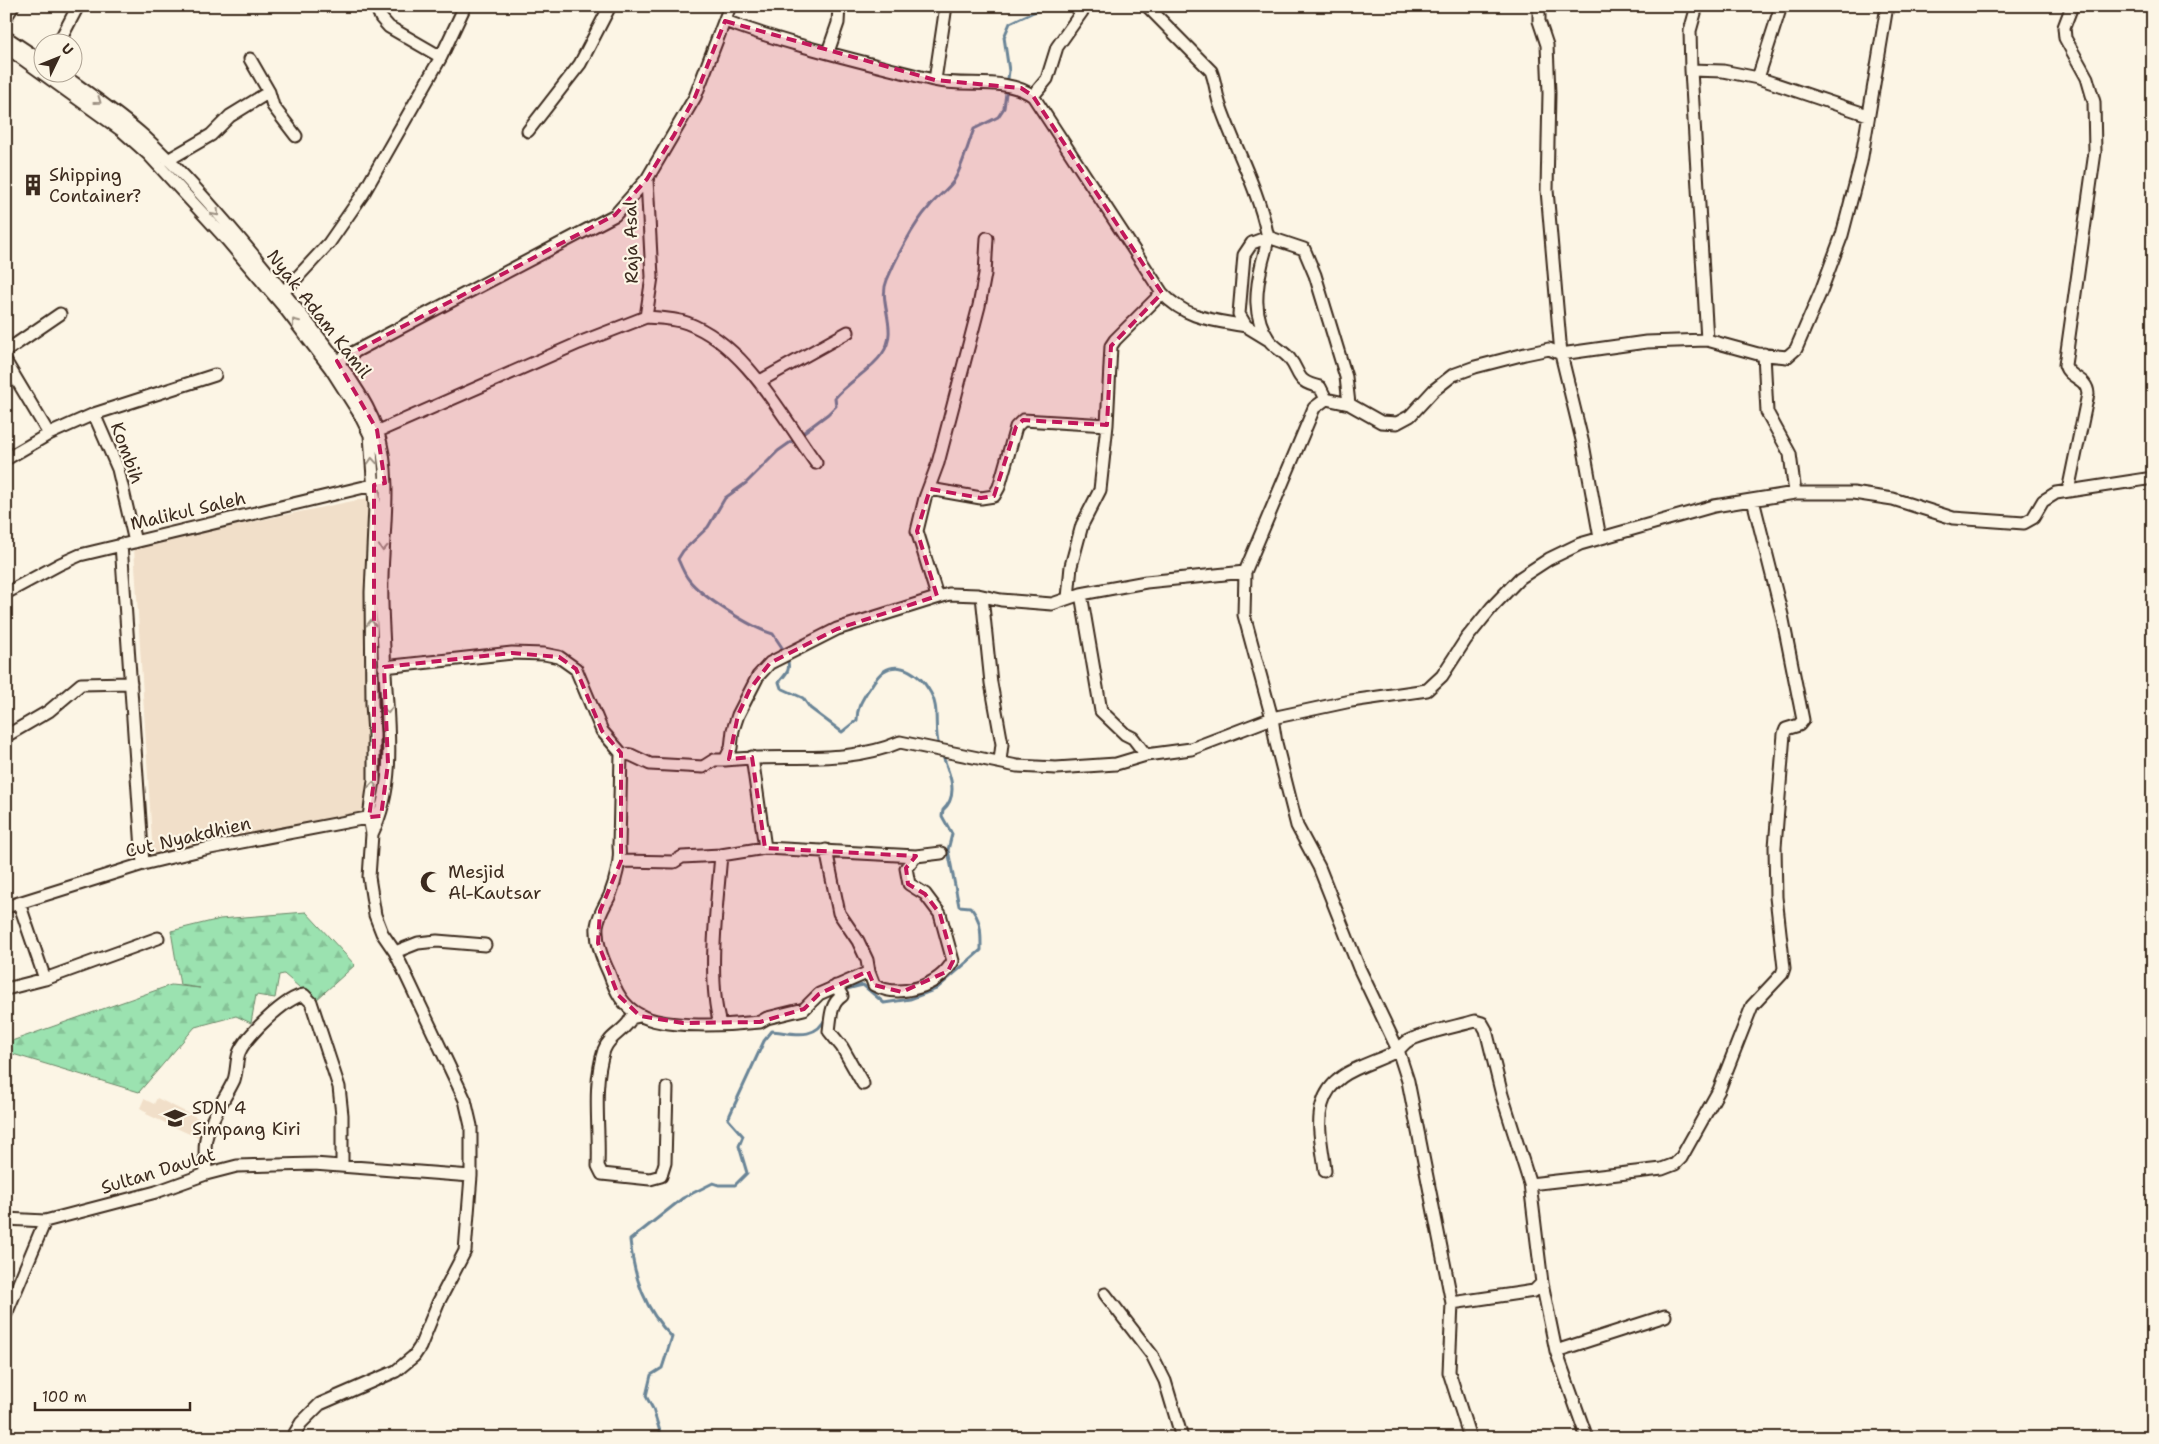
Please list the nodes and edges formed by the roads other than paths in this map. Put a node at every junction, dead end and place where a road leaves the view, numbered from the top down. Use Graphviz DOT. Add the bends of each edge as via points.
graph roads {
  1 [pos="13,6"];
  2 [pos="78,6"];
  3 [pos="376,6"];
  4 [pos="465,6"];
  5 [pos="610,6"];
  6 [pos="730,6"];
  7 [pos="839,6"];
  8 [pos="946,6"];
  9 [pos="1086,6"];
  10 [pos="1146,6"];
  11 [pos="1539,6"];
  12 [pos="1696,6"];
  13 [pos="1781,6"];
  14 [pos="1887,6"];
  15 [pos="2072,6"];
  16 [pos="6,17"];
  17 [pos="725,21"];
  18 [pos="64,32"];
  19 [pos="6,36"];
  20 [pos="6,48"];
  21 [pos="828,52"];
  22 [pos="32,54"];
  23 [pos="441,57"];
  24 [pos="250,58"];
  25 [pos="32,66"];
  26 [pos="1691,70"];
  27 [pos="1758,78"];
  28 [pos="935,80"];
  29 [pos="54,82"];
  30 [pos="73,82"];
  31 [pos="269,92"];
  32 [pos="1033,96"];
  33 [pos="1868,115"];
  34 [pos="528,131"];
  35 [pos="296,136"];
  36 [pos="168,160"];
  37 [pos="647,179"];
  38 [pos="1268,237"];
  39 [pos="987,238"];
  40 [pos="1162,293"];
  41 [pos="280,295"];
  42 [pos="60,314"];
  43 [pos="646,317"];
  44 [pos="1246,326"];
  45 [pos="848,332"];
  46 [pos="1269,340"];
  47 [pos="1707,340"];
  48 [pos="6,351"];
  49 [pos="1560,354"];
  50 [pos="1764,354"];
  51 [pos="337,361"];
  52 [pos="6,362"];
  53 [pos="215,375"];
  54 [pos="760,381"];
  55 [pos="349,389"];
  56 [pos="1326,400"];
  57 [pos="1349,404"];
  58 [pos="94,414"];
  59 [pos="1107,425"];
  60 [pos="374,433"];
  61 [pos="49,434"];
  62 [pos="6,459"];
  63 [pos="816,463"];
  64 [pos="2153,478"];
  65 [pos="379,484"];
  66 [pos="930,489"];
  67 [pos="2068,491"];
  68 [pos="1794,493"];
  69 [pos="1753,500"];
  70 [pos="1600,538"];
  71 [pos="135,542"];
  72 [pos="121,544"];
  73 [pos="1245,572"];
  74 [pos="6,594"];
  75 [pos="1080,594"];
  76 [pos="937,596"];
  77 [pos="982,596"];
  78 [pos="1068,598"];
  79 [pos="384,667"];
  80 [pos="131,683"];
  81 [pos="1272,718"];
  82 [pos="6,736"];
  83 [pos="621,753"];
  84 [pos="1146,755"];
  85 [pos="752,757"];
  86 [pos="725,760"];
  87 [pos="1000,761"];
  88 [pos="375,817"];
  89 [pos="765,848"];
  90 [pos="826,850"];
  91 [pos="940,853"];
  92 [pos="721,855"];
  93 [pos="916,856"];
  94 [pos="621,861"];
  95 [pos="142,864"];
  96 [pos="19,903"];
  97 [pos="6,907"];
  98 [pos="158,938"];
  99 [pos="485,945"];
  100 [pos="395,952"];
  101 [pos="868,972"];
  102 [pos="45,979"];
  103 [pos="6,989"];
  104 [pos="839,991"];
  105 [pos="640,1016"];
  106 [pos="720,1024"];
  107 [pos="1398,1050"];
  108 [pos="863,1084"];
  109 [pos="667,1088"];
  110 [pos="342,1165"];
  111 [pos="1325,1171"];
  112 [pos="206,1174"];
  113 [pos="471,1176"];
  114 [pos="1530,1184"];
  115 [pos="6,1218"];
  116 [pos="45,1220"];
  117 [pos="1542,1283"];
  118 [pos="1105,1294"];
  119 [pos="1452,1303"];
  120 [pos="6,1314"];
  121 [pos="1665,1316"];
  122 [pos="1556,1351"];
  123 [pos="292,1438"];
  124 [pos="1182,1438"];
  125 [pos="1470,1438"];
  126 [pos="1587,1438"];
  1 -- 16 [label="street"];
  2 -- 18 [label="street"];
  3 -- 23 [label="street" via="380,18 389,28"];
  4 -- 23 [label="street"];
  5 -- 34 [label="street" via="580,64"];
  6 -- 17 [label="street, Raja Asal"];
  7 -- 21 [label="street" via="838,22"];
  8 -- 28 [label="street"];
  9 -- 32 [label="street" via="1057,47 1047,79"];
  10 -- 38 [label="street" via="1211,71 1220,107 1262,211"];
  11 -- 49 [label="street" via="1539,21 1547,45 1547,190"];
  12 -- 26 [label="street" via="1690,31"];
  13 -- 27 [label="street"];
  14 -- 33 [label="street"];
  15 -- 67 [label="street" via="2064,32 2087,78 2094,102 2095,152 2065,365 2068,372 2083,381 2088,394"];
  17 -- 21 [label="street" via="761,35"];
  17 -- 37 [label="street, Raja Asal" via="695,97"];
  19 -- 22 [label="street"];
  20 -- 25 [label="street"];
  21 -- 28 [label="street"];
  23 -- 41 [label="street" via="380,167 344,224"];
  24 -- 31 [label="street"];
  26 -- 27 [label="street" via="1723,71"];
  26 -- 47 [label="street"];
  27 -- 33 [label="street"];
  28 -- 32 [label="street" via="1013,86"];
  29 -- 41 [label="street" via="150,155"];
  30 -- 36 [label="street, Nyak Adam Kamil, one-way" via="125,120"];
  31 -- 35 [label="street" via="273,106"];
  31 -- 36 [label="street" via="230,116 211,135"];
  32 -- 40 [label="street"];
  33 -- 50 [label="street" via="1861,162 1842,235 1818,299 1796,349 1787,357"];
  36 -- 41 [label="street, Nyak Adam Kamil, one-way"];
  37 -- 43 [label="street, Raja Asal" via="652,276"];
  37 -- 51 [label="street" via="615,215"];
  38 -- 44 [label="street" via="1252,243 1244,254 1239,314"];
  38 -- 46 [label="street" via="1256,304"];
  38 -- 57 [label="street" via="1304,249 1346,377"];
  39 -- 66 [label="street" via="979,306"];
  40 -- 44 [label="street" via="1192,315"];
  40 -- 59 [label="street" via="1111,346"];
  41 -- 51 [label="street, Nyak Adam Kamil"];
  55 -- 41 [label="street, one-way" via="331,369"];
  42 -- 48 [label="street"];
  43 -- 54 [label="street" via="685,322 710,334"];
  43 -- 60 [label="street"];
  44 -- 46 [label="street"];
  45 -- 54 [label="street"];
  46 -- 56 [label="street" via="1289,358 1297,376 1320,387"];
  47 -- 49 [label="street" via="1646,342"];
  47 -- 50 [label="street"];
  49 -- 57 [label="street" via="1549,349 1474,367 1434,390 1410,416 1397,423 1381,422"];
  49 -- 70 [label="street" via="1583,444"];
  50 -- 68 [label="street" via="1768,412 1790,454"];
  51 -- 55 [label="street, Nyak Adam Kamil"];
  52 -- 61 [label="street"];
  53 -- 58 [label="street"];
  54 -- 63 [label="street"];
  55 -- 60 [label="street, Nyak Adam Kamil" via="367,407"];
  56 -- 57 [label="street"];
  56 -- 73 [label="street" via="1314,408"];
  58 -- 61 [label="street, Kombih"];
  58 -- 71 [label="street, Kombih" via="118,469"];
  59 -- 66 [label="street" via="1023,420 1016,427 994,496 981,498"];
  59 -- 78 [label="street" via="1100,490 1082,525 1071,566"];
  60 -- 65 [label="street, Nyak Adam Kamil" via="382,454"];
  61 -- 62 [label="street, Kombih"];
  64 -- 67 [label="street"];
  65 -- 71 [label="street, Malikul Saleh"];
  65 -- 79 [label="street, Nyak Adam Kamil, one-way"];
  88 -- 65 [label="street, one-way" via="371,601"];
  66 -- 76 [label="street" via="917,531"];
  67 -- 68 [label="street" via="2056,493 2043,501 2033,518 2024,523 1953,518 1893,500 1853,493"];
  68 -- 69 [label="street"];
  69 -- 70 [label="street" via="1714,506"];
  69 -- 114 [label="street" via="1780,606 1802,720 1799,725 1786,729 1784,734 1775,847 1776,896 1784,968 1752,1006 1719,1090 1675,1164 1662,1169"];
  70 -- 81 [label="street" via="1549,559 1520,578 1492,606 1442,676 1427,690 1351,701"];
  71 -- 72 [label="street, Malikul Saleh"];
  72 -- 74 [label="street, Malikul Saleh" via="80,555"];
  72 -- 80 [label="street"];
  73 -- 75 [label="street" via="1146,582"];
  73 -- 81 [label="street" via="1244,615"];
  75 -- 78 [label="street"];
  75 -- 84 [label="street" via="1101,711 1133,738"];
  76 -- 77 [label="street"];
  76 -- 86 [label="street" via="837,629 770,663 750,689"];
  77 -- 78 [label="street" via="1052,604"];
  77 -- 87 [label="street" via="991,683 1002,744"];
  79 -- 83 [label="street" via="512,653 559,657 576,669 602,731"];
  79 -- 88 [label="street, Nyak Adam Kamil, one-way" via="390,735"];
  80 -- 82 [label="street" via="81,684 49,711"];
  80 -- 95 [label="street"];
  81 -- 84 [label="street" via="1191,749"];
  81 -- 107 [label="street" via="1297,826 1319,867 1359,968"];
  83 -- 86 [label="street" via="657,765 703,767 714,760"];
  83 -- 94 [label="street"];
  84 -- 87 [label="street" via="1116,764 1056,768 1032,768"];
  85 -- 86 [label="street"];
  85 -- 87 [label="street" via="848,757 900,742"];
  85 -- 89 [label="street"];
  88 -- 95 [label="street, Cut Nyakdhien" via="205,848"];
  88 -- 100 [label="street, Nyak Adam Kamil" via="368,877 375,915"];
  89 -- 90 [label="street"];
  89 -- 92 [label="street"];
  90 -- 93 [label="street"];
  90 -- 101 [label="street" via="839,913 868,960"];
  91 -- 93 [label="street"];
  92 -- 94 [label="street" via="682,857 674,862"];
  92 -- 106 [label="street" via="715,935 715,1007"];
  93 -- 101 [label="street" via="906,868 908,882 925,894 940,914 953,961 948,971 902,992 874,985"];
  94 -- 105 [label="street" via="610,894 600,911 598,943 618,995"];
  95 -- 96 [label="street, Cut Nyakdhien"];
  96 -- 97 [label="street, Cut Nyakdhien"];
  96 -- 102 [label="street"];
  98 -- 102 [label="street"];
  99 -- 100 [label="street" via="437,941 418,943"];
  100 -- 113 [label="street" via="465,1100 470,1126"];
  101 -- 104 [label="street"];
  102 -- 103 [label="street"];
  104 -- 106 [label="street" via="819,994 804,1010 760,1022"];
  104 -- 108 [label="street" via="832,1009 829,1032 842,1047"];
  105 -- 106 [label="street" via="660,1021"];
  105 -- 109 [label="street" via="631,1018 628,1025 615,1033 605,1050 598,1082 598,1166 602,1174 650,1179 661,1176 665,1163"];
  107 -- 111 [label="street" via="1353,1068 1326,1093 1320,1124"];
  107 -- 114 [label="street" via="1408,1041 1475,1021 1482,1023"];
  107 -- 119 [label="street" via="1412,1096"];
  110 -- 112 [label="street, Sultan Daulat" via="261,1164"];
  110 -- 112 [label="street" via="342,1115 338,1087 311,1002 304,995 292,1000 253,1032 244,1044 238,1055 235,1078 207,1135"];
  110 -- 113 [label="street, Sultan Daulat"];
  112 -- 116 [label="street, Sultan Daulat" via="156,1192"];
  113 -- 123 [label="street" via="465,1251 420,1347 396,1371 320,1404 301,1423"];
  114 -- 117 [label="street"];
  115 -- 116 [label="street, Sultan Daulat"];
  116 -- 120 [label="street"];
  117 -- 119 [label="street" via="1534,1291"];
  117 -- 122 [label="street"];
  118 -- 124 [label="street" via="1152,1355 1165,1381"];
  119 -- 125 [label="street" via="1449,1372"];
  121 -- 122 [label="street"];
  122 -- 126 [label="street"];
}
